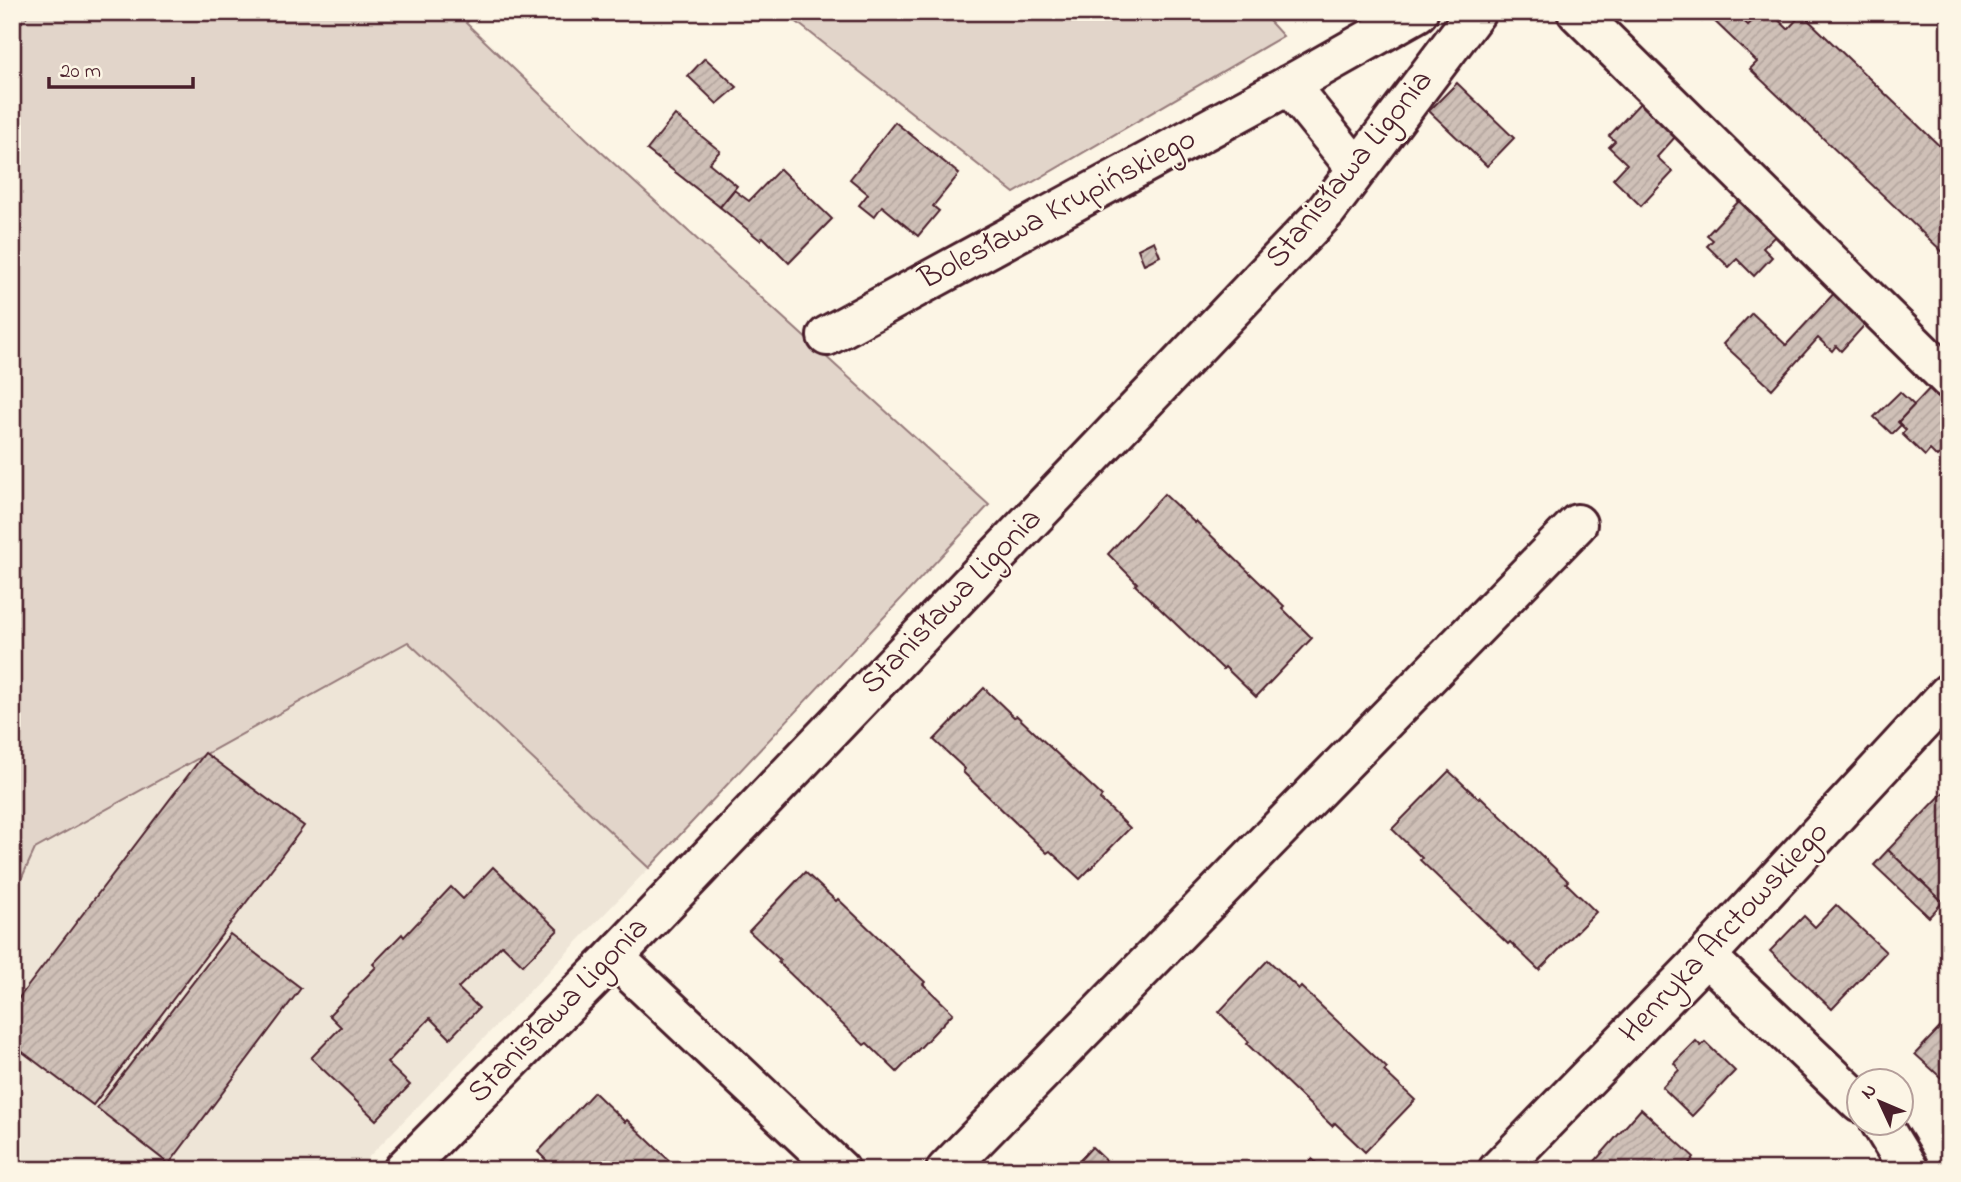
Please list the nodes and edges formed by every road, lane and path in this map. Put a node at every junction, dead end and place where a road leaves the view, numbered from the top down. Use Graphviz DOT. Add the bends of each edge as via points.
graph roads {
  1 [pos="28,12"];
  2 [pos="1418,12"];
  3 [pos="1476,12"];
  4 [pos="1577,12"];
  5 [pos="12,33"];
  6 [pos="1289,85"];
  7 [pos="1357,169"];
  8 [pos="827,335"];
  9 [pos="1949,379"];
  10 [pos="1577,524"];
  11 [pos="1949,693"];
  12 [pos="1706,956"];
  13 [pos="614,957"];
  14 [pos="1846,1090"];
  15 [pos="1888,1136"];
  16 [pos="403,1170"];
  17 [pos="840,1170"];
  18 [pos="946,1170"];
  19 [pos="1498,1170"];
  20 [pos="1909,1170"];
  1 -- 5 [label="path"];
  2 -- 6 [label="street, Bolesława Krupińskiego"];
  3 -- 7 [label="street, Stanisława Ligonia"];
  4 -- 9 [label="street"];
  6 -- 7 [label="street"];
  6 -- 8 [label="street, Bolesława Krupińskiego"];
  7 -- 13 [label="street, Stanisława Ligonia" via="1326,211"];
  10 -- 18 [label="street"];
  11 -- 12 [label="street, Henryka Arctowskiego"];
  12 -- 14 [label="street"];
  12 -- 19 [label="street, Henryka Arctowskiego"];
  13 -- 16 [label="street, Stanisława Ligonia"];
  13 -- 17 [label="street"];
  15 -- 20 [label="street"];
}
